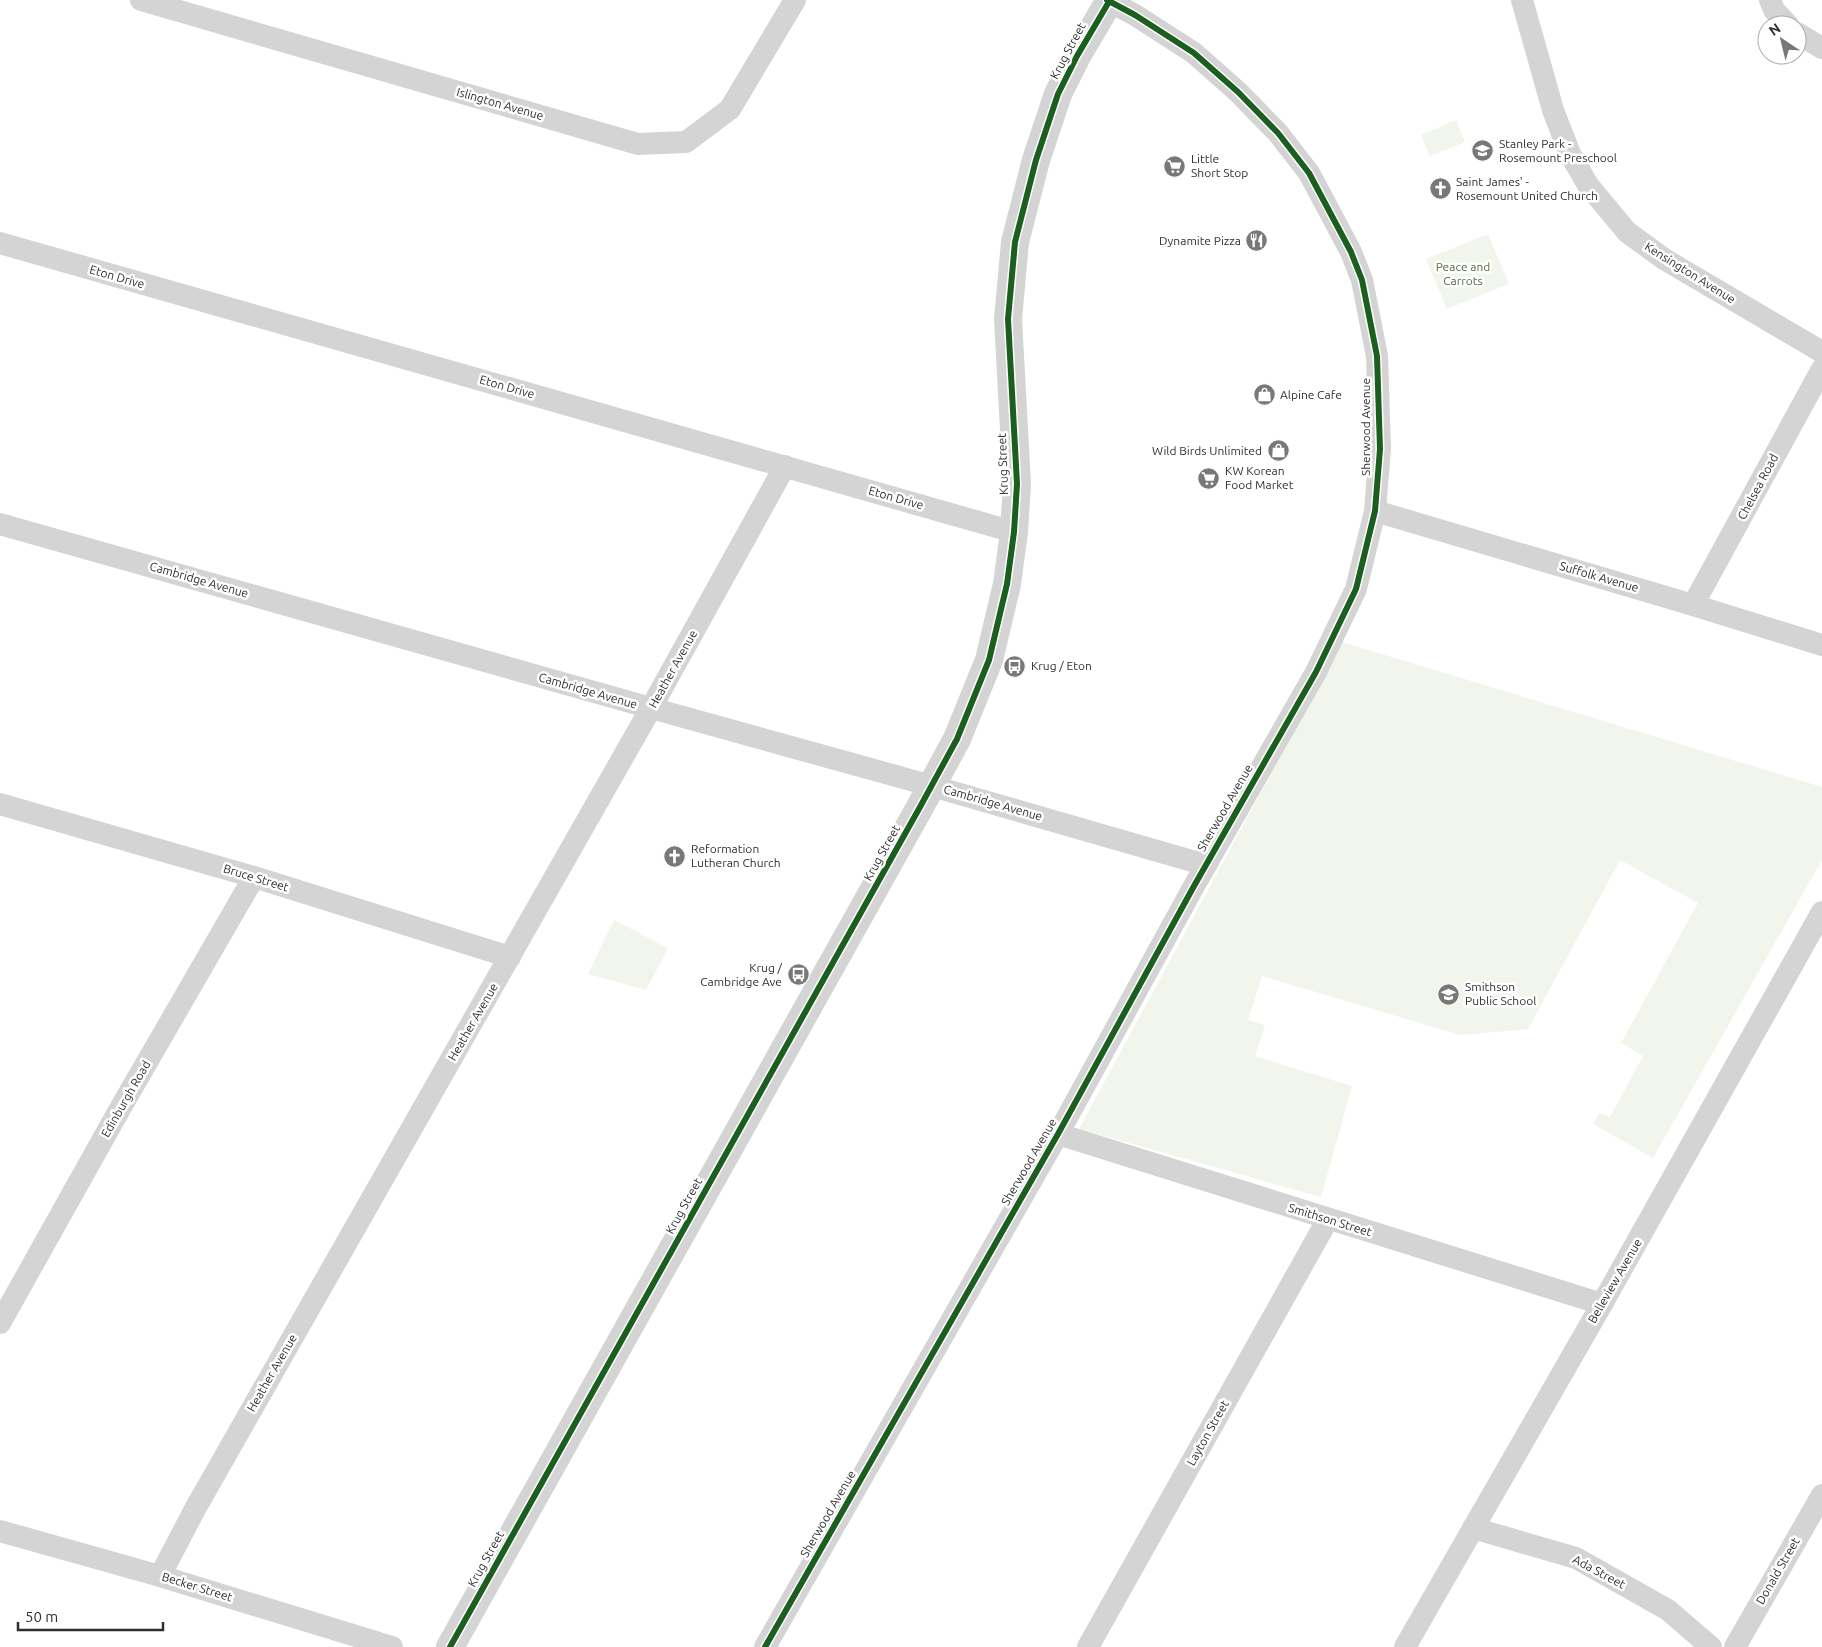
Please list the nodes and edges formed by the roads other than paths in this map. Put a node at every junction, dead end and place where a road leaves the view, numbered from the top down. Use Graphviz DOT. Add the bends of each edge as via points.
graph roads {
  1 [pos="141,0"];
  2 [pos="795,0"];
  3 [pos="1109,0"];
  4 [pos="1522,0"];
  5 [pos="1770,0"];
  6 [pos="1779,15"];
  7 [pos="1807,39"];
  8 [pos="1822,48"];
  9 [pos="0,243"];
  10 [pos="1822,352"];
  11 [pos="1822,369"];
  12 [pos="785,466"];
  13 [pos="1375,511"];
  14 [pos="0,524"];
  15 [pos="1014,532"];
  16 [pos="1693,605"];
  17 [pos="1822,645"];
  18 [pos="651,708"];
  19 [pos="932,786"];
  20 [pos="0,804"];
  21 [pos="1206,865"];
  22 [pos="254,877"];
  23 [pos="1822,912"];
  24 [pos="510,957"];
  25 [pos="1058,1134"];
  26 [pos="1328,1219"];
  27 [pos="1602,1304"];
  28 [pos="0,1323"];
  29 [pos="1822,1495"];
  30 [pos="1473,1528"];
  31 [pos="0,1531"];
  32 [pos="160,1576"];
  33 [pos="392,1647"];
  34 [pos="450,1647"];
  35 [pos="765,1647"];
  36 [pos="1088,1647"];
  37 [pos="1405,1647"];
  38 [pos="1711,1647"];
  39 [pos="1735,1647"];
  1 -- 2 [label="street, Islington Avenue" via="638,144 686,142 730,109"];
  3 -- 13 [label="street, Sherwood Avenue" via="1194,53 1278,132 1309,173 1351,252 1362,280 1377,356 1380,449"];
  3 -- 15 [label="street, Krug Street" via="1058,94 1036,160 1015,242 1008,319 1017,484"];
  4 -- 10 [label="street, Kensington Avenue" via="1570,154 1588,186 1627,232 1664,259"];
  5 -- 6 [label="street"];
  7 -- 8 [label="street"];
  9 -- 12 [label="street, Eton Drive"];
  11 -- 16 [label="street, Chelsea Road"];
  12 -- 15 [label="street, Eton Drive"];
  12 -- 18 [label="street, Heather Avenue"];
  13 -- 16 [label="street, Suffolk Avenue"];
  13 -- 21 [label="street, Sherwood Avenue" via="1356,589 1316,672"];
  14 -- 18 [label="street, Cambridge Avenue"];
  15 -- 19 [label="street, Krug Street" via="1007,584 990,660 957,739"];
  16 -- 17 [label="street, Suffolk Avenue"];
  18 -- 19 [label="street, Cambridge Avenue"];
  18 -- 24 [label="street, Heather Avenue"];
  19 -- 21 [label="street, Cambridge Avenue"];
  19 -- 34 [label="street, Krug Street"];
  20 -- 22 [label="street, Bruce Street"];
  21 -- 25 [label="street, Sherwood Avenue"];
  22 -- 24 [label="street, Bruce Street"];
  22 -- 28 [label="street, Edinburgh Road"];
  23 -- 27 [label="street, Belleview Avenue"];
  24 -- 32 [label="street, Heather Avenue"];
  25 -- 26 [label="street, Smithson Street"];
  25 -- 35 [label="street, Sherwood Avenue"];
  26 -- 27 [label="street, Smithson Street"];
  26 -- 36 [label="street, Layton Street"];
  27 -- 30 [label="street, Belleview Avenue"];
  29 -- 39 [label="street, Donald Street"];
  30 -- 37 [label="street, Belleview Avenue"];
  30 -- 38 [label="street, Ada Street" via="1576,1558 1668,1610"];
  31 -- 32 [label="street, Becker Street"];
  32 -- 33 [label="street, Becker Street"];
}
